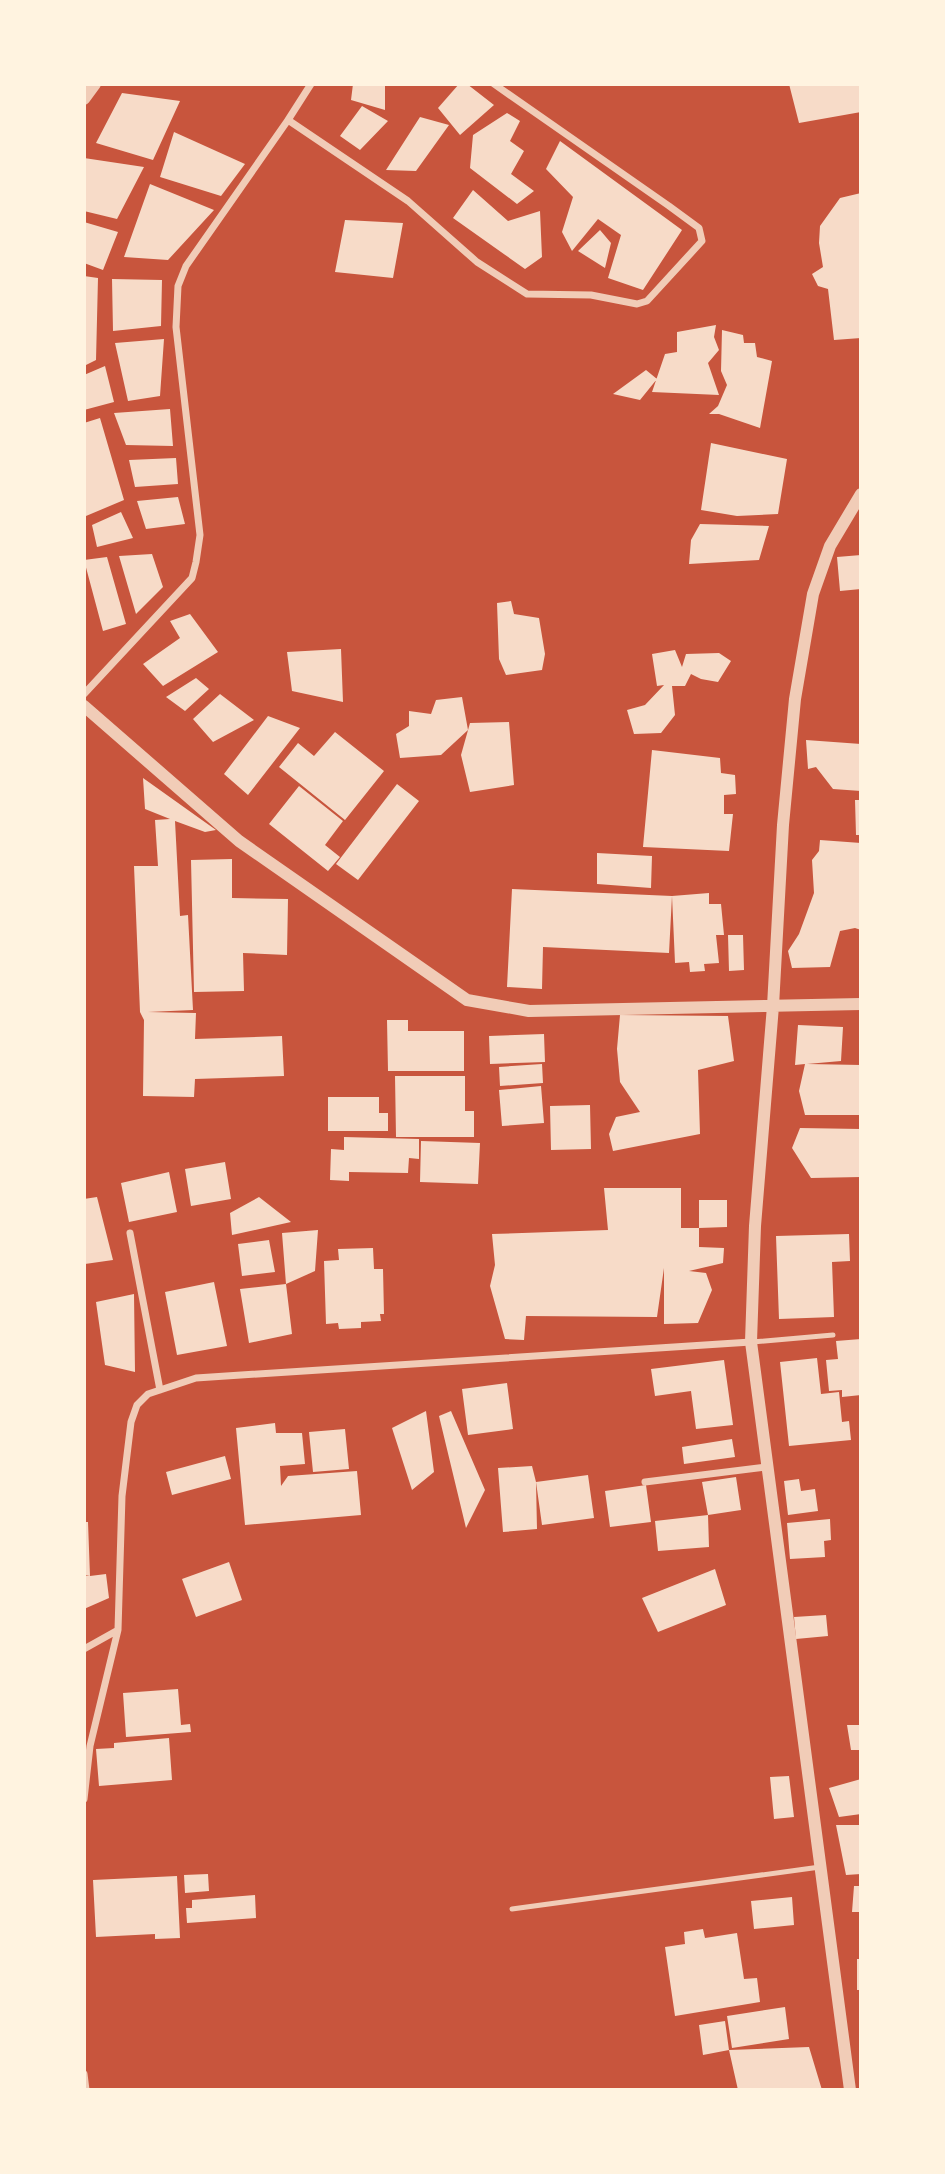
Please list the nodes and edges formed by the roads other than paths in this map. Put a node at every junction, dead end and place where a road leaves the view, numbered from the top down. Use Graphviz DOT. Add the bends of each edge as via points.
graph roads {
  1 [pos="95,84"];
  2 [pos="311,84"];
  3 [pos="494,84"];
  4 [pos="84,99"];
  5 [pos="289,120"];
  6 [pos="861,494"];
  7 [pos="84,694"];
  8 [pos="84,706"];
  9 [pos="861,1004"];
  10 [pos="773,1006"];
  11 [pos="130,1233"];
  12 [pos="833,1335"];
  13 [pos="751,1342"];
  14 [pos="160,1390"];
  15 [pos="766,1467"];
  16 [pos="645,1482"];
  17 [pos="118,1630"];
  18 [pos="84,1650"];
  19 [pos="84,1799"];
  20 [pos="820,1867"];
  21 [pos="512,1909"];
  22 [pos="84,2074"];
  23 [pos="86,2090"];
  24 [pos="850,2090"];
  1 -- 4 [label="street"];
  2 -- 5 [label="street"];
  3 -- 5 [label="street" via="699,228 702,241 647,301 637,304 591,295 527,294 477,261 408,201"];
  5 -- 7 [label="street" via="186,267 178,286 177,351 200,535 192,578"];
  6 -- 10 [label="street" via="830,546 813,594 797,686 783,825"];
  8 -- 10 [label="street" via="239,841 467,1000 529,1011"];
  9 -- 10 [label="street"];
  10 -- 13 [label="street" via="755,1226"];
  11 -- 14 [label="street"];
  12 -- 13 [label="lane"];
  13 -- 14 [label="street" via="195,1378"];
  13 -- 15 [label="street"];
  14 -- 17 [label="street" via="137,1405 131,1422 122,1496"];
  15 -- 16 [label="street"];
  15 -- 20 [label="street"];
  17 -- 18 [label="street"];
  17 -- 19 [label="street" via="90,1746"];
  20 -- 21 [label="lane"];
  20 -- 24 [label="street"];
  22 -- 23 [label="street"];
}
